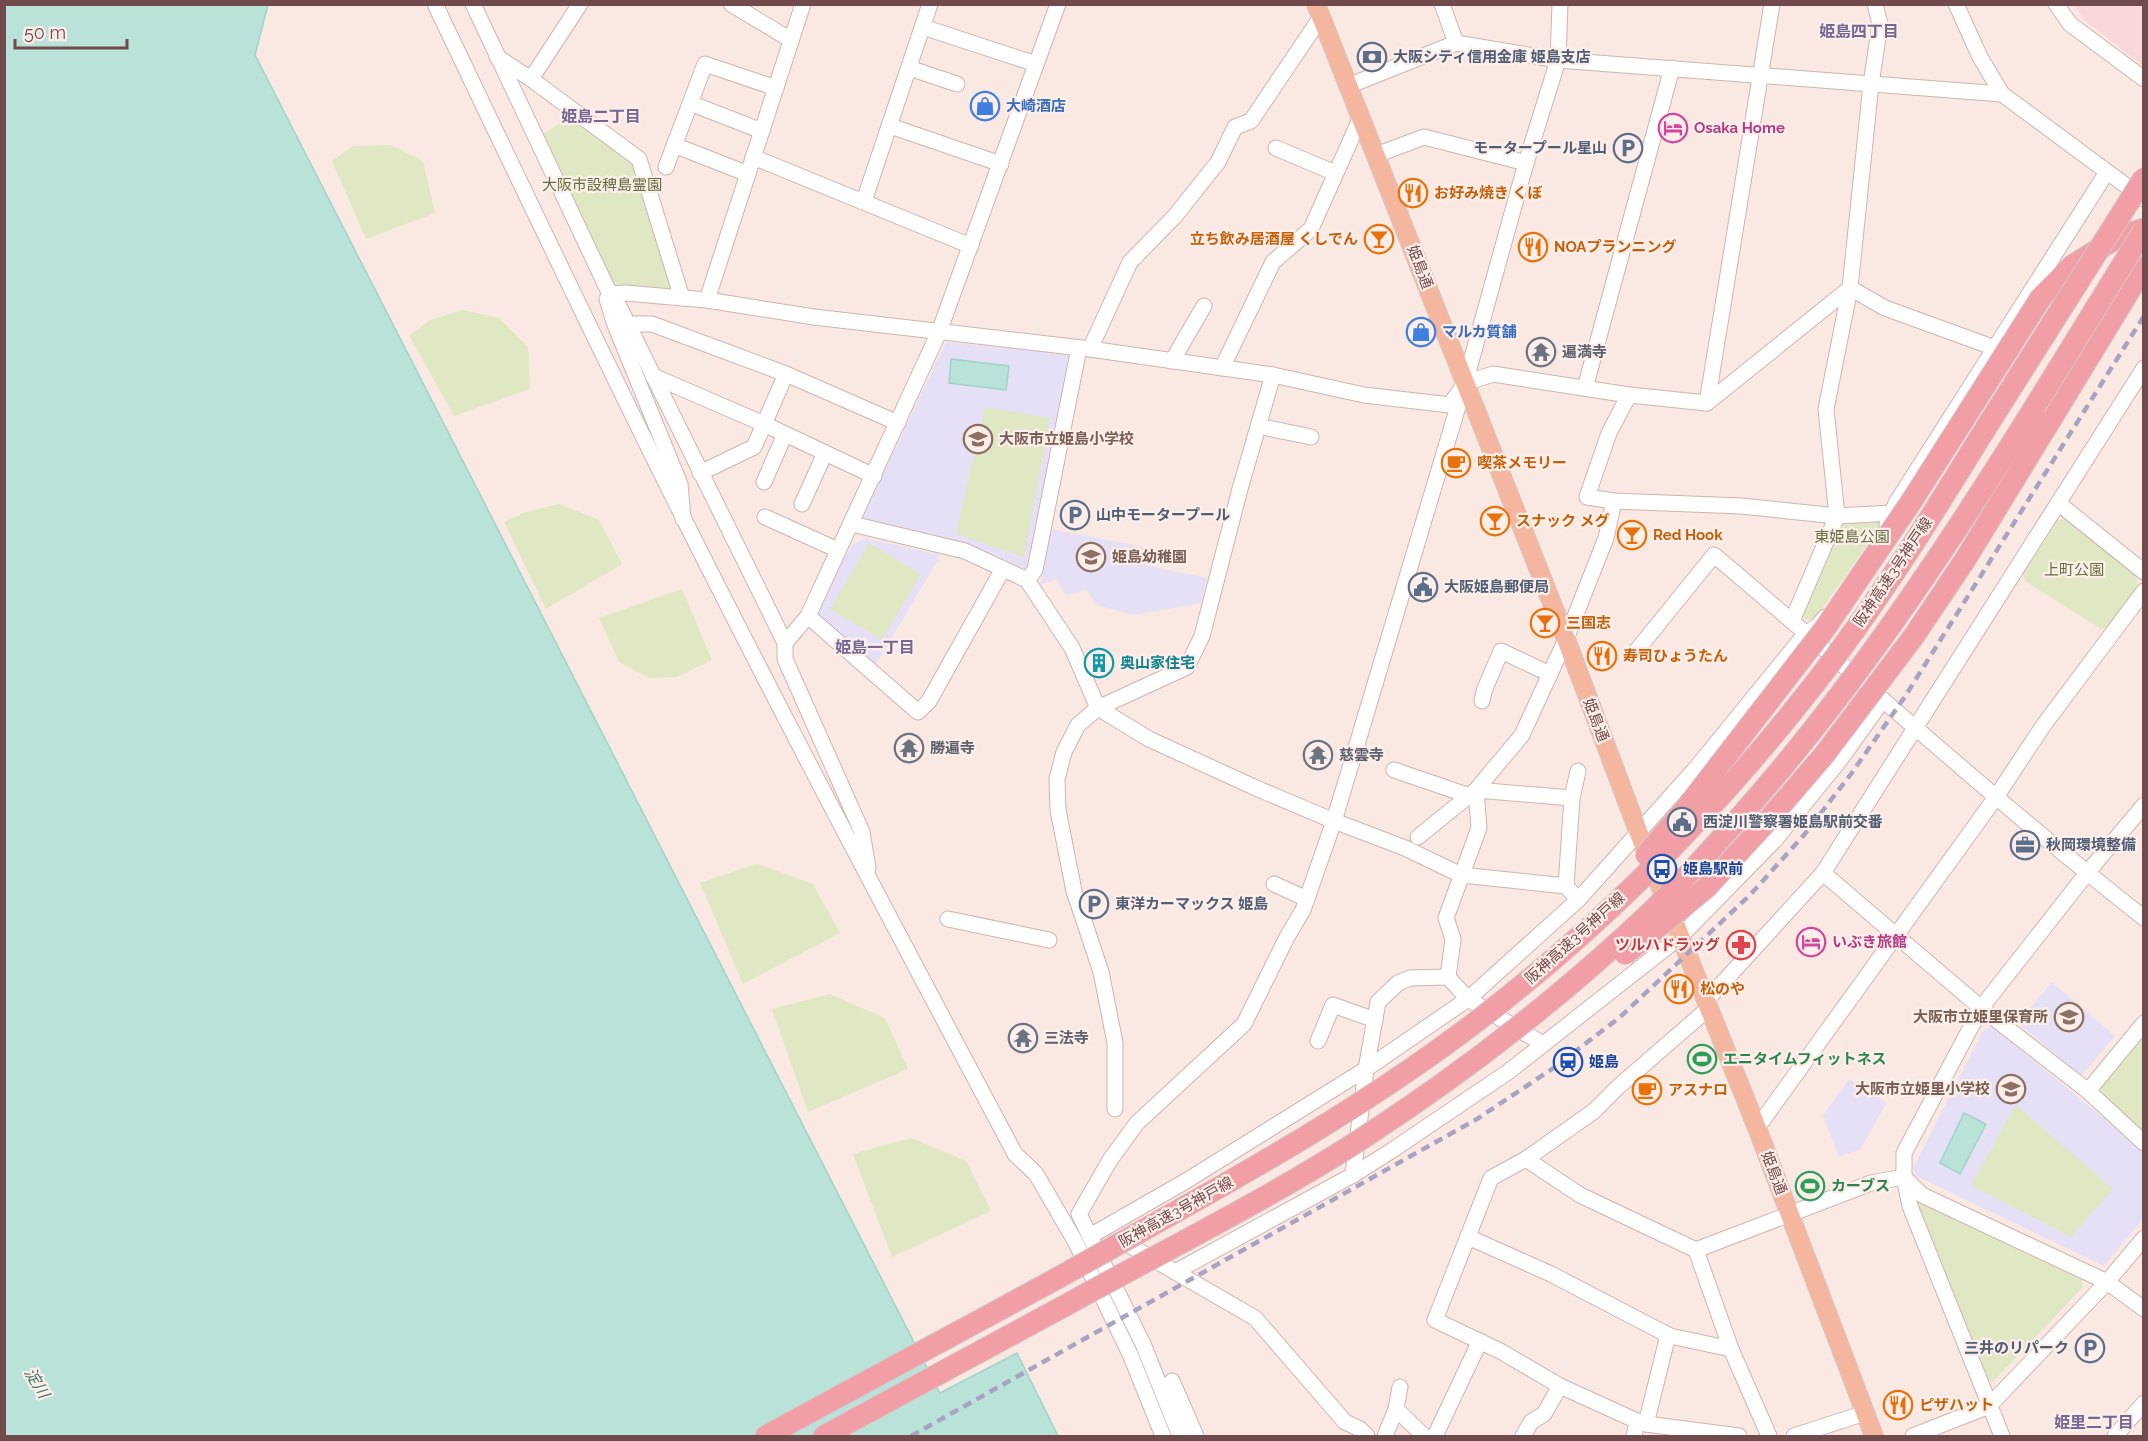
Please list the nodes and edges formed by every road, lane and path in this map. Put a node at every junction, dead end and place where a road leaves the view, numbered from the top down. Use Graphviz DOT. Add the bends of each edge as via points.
graph roads {
  1 [pos="435,4"];
  2 [pos="473,4"];
  3 [pos="580,4"];
  4 [pos="731,4"];
  5 [pos="803,4"];
  6 [pos="930,4"];
  7 [pos="1058,4"];
  8 [pos="1442,4"];
  9 [pos="1560,4"];
  10 [pos="1772,4"];
  11 [pos="1875,4"];
  12 [pos="1956,4"];
  13 [pos="2056,4"];
  14 [pos="1319,11"];
  15 [pos="922,27"];
  16 [pos="791,40"];
  17 [pos="1456,43"];
  18 [pos="497,57"];
  19 [pos="1558,60"];
  20 [pos="1036,64"];
  21 [pos="909,68"];
  22 [pos="1672,68"];
  23 [pos="1759,76"];
  24 [pos="531,79"];
  25 [pos="2144,79"];
  26 [pos="957,84"];
  27 [pos="1871,84"];
  28 [pos="1348,86"];
  29 [pos="776,88"];
  30 [pos="2002,94"];
  31 [pos="690,103"];
  32 [pos="1361,117"];
  33 [pos="890,126"];
  34 [pos="762,130"];
  35 [pos="674,145"];
  36 [pos="1276,148"];
  37 [pos="1376,155"];
  38 [pos="753,157"];
  39 [pos="1526,163"];
  40 [pos="1001,164"];
  41 [pos="666,167"];
  42 [pos="2107,171"];
  43 [pos="748,174"];
  44 [pos="1335,174"];
  45 [pos="2144,178"];
  46 [pos="2144,199"];
  47 [pos="864,201"];
  48 [pos="2144,230"];
  49 [pos="971,246"];
  50 [pos="2144,267"];
  51 [pos="1850,288"];
  52 [pos="613,294"];
  53 [pos="682,298"];
  54 [pos="707,300"];
  55 [pos="1204,306"];
  56 [pos="628,324"];
  57 [pos="939,332"];
  58 [pos="1995,348"];
  59 [pos="1085,349"];
  60 [pos="1172,361"];
  61 [pos="1222,368"];
  62 [pos="2144,368"];
  63 [pos="786,374"];
  64 [pos="1273,375"];
  65 [pos="653,376"];
  66 [pos="1465,383"];
  67 [pos="1585,388"];
  68 [pos="1629,395"];
  69 [pos="1707,403"];
  70 [pos="898,423"];
  71 [pos="764,424"];
  72 [pos="1258,426"];
  73 [pos="785,434"];
  74 [pos="1311,437"];
  75 [pos="825,453"];
  76 [pos="700,473"];
  77 [pos="874,476"];
  78 [pos="764,482"];
  79 [pos="1614,501"];
  80 [pos="2058,503"];
  81 [pos="802,504"];
  82 [pos="1892,513"];
  83 [pos="1837,516"];
  84 [pos="765,517"];
  85 [pos="683,519"];
  86 [pos="852,524"];
  87 [pos="838,550"];
  88 [pos="1003,569"];
  89 [pos="2144,572"];
  90 [pos="1027,580"];
  91 [pos="2144,591"];
  92 [pos="808,616"];
  93 [pos="1792,621"];
  94 [pos="1806,633"];
  95 [pos="1566,639"];
  96 [pos="785,643"];
  97 [pos="1637,650"];
  98 [pos="1550,674"];
  99 [pos="1883,700"];
  100 [pos="1482,701"];
  101 [pos="1098,708"];
  102 [pos="1915,728"];
  103 [pos="1394,770"];
  104 [pos="1578,771"];
  105 [pos="1473,793"];
  106 [pos="1996,797"];
  107 [pos="1572,798"];
  108 [pos="2144,805"];
  109 [pos="1334,821"];
  110 [pos="1638,831"];
  111 [pos="1418,837"];
  112 [pos="1823,873"];
  113 [pos="2087,873"];
  114 [pos="1461,875"];
  115 [pos="871,882"];
  116 [pos="1274,884"];
  117 [pos="1566,886"];
  118 [pos="1307,899"];
  119 [pos="1578,900"];
  120 [pos="2144,918"];
  121 [pos="948,919"];
  122 [pos="1895,935"];
  123 [pos="1681,936"];
  124 [pos="1048,940"];
  125 [pos="1549,963"];
  126 [pos="1448,977"];
  127 [pos="1468,999"];
  128 [pos="1708,1004"];
  129 [pos="1981,1008"];
  130 [pos="1375,1020"];
  131 [pos="2144,1023"];
  132 [pos="1318,1041"];
  133 [pos="1543,1044"];
  134 [pos="1366,1069"];
  135 [pos="2088,1091"];
  136 [pos="1115,1109"];
  137 [pos="1757,1128"];
  138 [pos="1364,1137"];
  139 [pos="2144,1143"];
  140 [pos="1527,1159"];
  141 [pos="1353,1175"];
  142 [pos="1904,1177"];
  143 [pos="1790,1215"];
  144 [pos="1090,1236"];
  145 [pos="1468,1237"];
  146 [pos="2144,1238"];
  147 [pos="1696,1250"];
  148 [pos="1175,1272"];
  149 [pos="2107,1282"];
  150 [pos="2144,1309"];
  151 [pos="1668,1335"];
  152 [pos="1480,1341"];
  153 [pos="1731,1348"];
  154 [pos="1172,1381"];
  155 [pos="1560,1386"];
  156 [pos="1400,1387"];
  157 [pos="2144,1403"];
  158 [pos="1989,1406"];
  159 [pos="1396,1409"];
  160 [pos="1865,1413"];
  161 [pos="1641,1422"];
  162 [pos="1737,1436"];
  163 [pos="766,1437"];
  164 [pos="824,1437"];
  165 [pos="1163,1437"];
  166 [pos="1180,1437"];
  167 [pos="1196,1437"];
  168 [pos="1367,1437"];
  169 [pos="1384,1437"];
  170 [pos="1424,1437"];
  171 [pos="1435,1437"];
  172 [pos="1523,1437"];
  173 [pos="1634,1437"];
  174 [pos="1769,1437"];
  175 [pos="1794,1437"];
  176 [pos="1874,1437"];
  177 [pos="1913,1437"];
  178 [pos="2002,1437"];
  179 [pos="2115,1437"];
  1 -- 85 [label="street"];
  2 -- 18 [label="street"];
  3 -- 24 [label="street"];
  4 -- 16 [label="street"];
  5 -- 16 [label="street"];
  6 -- 15 [label="street"];
  7 -- 20 [label="street"];
  8 -- 17 [label="street"];
  9 -- 19 [label="street"];
  10 -- 23 [label="street"];
  11 -- 27 [label="street" via="1880,24"];
  12 -- 30 [label="street"];
  13 -- 25 [label="street" via="2070,24"];
  14 -- 28 [label="main road, 姫島通"];
  14 -- 59 [label="street" via="1251,121 1234,127 1218,162 1175,216 1130,262"];
  15 -- 20 [label="street"];
  15 -- 21 [label="street"];
  16 -- 29 [label="street"];
  17 -- 19 [label="street"];
  17 -- 28 [label="street"];
  18 -- 24 [label="street"];
  18 -- 52 [label="street"];
  19 -- 22 [label="street"];
  19 -- 39 [label="street"];
  20 -- 40 [label="street"];
  21 -- 26 [label="street"];
  21 -- 33 [label="street"];
  22 -- 23 [label="street"];
  22 -- 67 [label="street"];
  23 -- 27 [label="street"];
  23 -- 69 [label="street"];
  24 -- 53 [label="street" via="639,159"];
  27 -- 30 [label="street"];
  27 -- 51 [label="street"];
  28 -- 32 [label="main road, 姫島通"];
  29 -- 31 [label="street" via="705,64"];
  29 -- 34 [label="street"];
  30 -- 42 [label="street"];
  31 -- 34 [label="street"];
  31 -- 35 [label="street"];
  32 -- 37 [label="main road, 姫島通"];
  32 -- 44 [label="street"];
  33 -- 40 [label="street"];
  33 -- 47 [label="street"];
  34 -- 38 [label="street"];
  35 -- 41 [label="street"];
  35 -- 43 [label="street"];
  36 -- 44 [label="street"];
  37 -- 39 [label="street" via="1424,138"];
  37 -- 66 [label="main road, 姫島通"];
  38 -- 43 [label="street"];
  38 -- 47 [label="street"];
  39 -- 66 [label="street"];
  40 -- 49 [label="street"];
  42 -- 46 [label="street"];
  42 -- 58 [label="street"];
  43 -- 54 [label="street"];
  44 -- 61 [label="street" via="1311,229 1273,262"];
  45 -- 125 [label="highway, 阪神高速3号神戸線, bridge" via="1914,543 1816,682 1685,834"];
  47 -- 49 [label="street"];
  48 -- 125 [label="highway, bridge" via="2118,237 2072,266 2042,296 1826,627 1687,807"];
  48 -- 138 [label="highway, 阪神高速3号神戸線, bridge" via="1938,559 1839,699 1775,778 1701,861 1567,987 1434,1090"];
  49 -- 57 [label="street"];
  50 -- 138 [label="highway, bridge" via="1965,560 1914,636 1824,755 1769,819 1707,886 1586,984 1448,1088"];
  51 -- 58 [label="street" via="1885,308"];
  51 -- 69 [label="street"];
  51 -- 83 [label="street" via="1826,409"];
  52 -- 53 [label="street"];
  52 -- 56 [label="street"];
  52 -- 85 [label="street" via="608,298 615,325 680,484"];
  53 -- 54 [label="street"];
  54 -- 57 [label="street"];
  55 -- 60 [label="street"];
  56 -- 63 [label="street" via="652,324"];
  56 -- 65 [label="street"];
  57 -- 59 [label="street"];
  57 -- 70 [label="street"];
  58 -- 82 [label="street"];
  59 -- 60 [label="street"];
  59 -- 90 [label="street" via="1035,570"];
  60 -- 61 [label="street"];
  61 -- 64 [label="street"];
  62 -- 80 [label="street"];
  63 -- 70 [label="street"];
  63 -- 71 [label="street"];
  64 -- 66 [label="street" via="1364,395 1450,405"];
  64 -- 72 [label="street"];
  65 -- 71 [label="street"];
  65 -- 76 [label="street"];
  66 -- 67 [label="street" via="1493,374"];
  66 -- 95 [label="main road, 姫島通"];
  66 -- 109 [label="street"];
  67 -- 68 [label="street"];
  68 -- 69 [label="street"];
  68 -- 79 [label="street" via="1609,433 1587,497"];
  70 -- 77 [label="street"];
  71 -- 73 [label="street"];
  71 -- 76 [label="street" via="754,447"];
  72 -- 74 [label="street"];
  72 -- 101 [label="street" via="1202,636 1187,667"];
  73 -- 75 [label="street"];
  73 -- 78 [label="street"];
  75 -- 77 [label="street"];
  75 -- 81 [label="street"];
  76 -- 96 [label="street"];
  77 -- 86 [label="street"];
  79 -- 83 [label="street" via="1741,506"];
  79 -- 95 [label="street" via="1606,538"];
  80 -- 89 [label="street"];
  80 -- 102 [label="street"];
  82 -- 83 [label="street"];
  82 -- 94 [label="street" via="1818,626"];
  83 -- 93 [label="street"];
  84 -- 87 [label="street"];
  85 -- 115 [label="street"];
  86 -- 87 [label="street"];
  86 -- 88 [label="street" via="965,551"];
  87 -- 92 [label="street"];
  88 -- 90 [label="street"];
  88 -- 92 [label="street" via="929,701 918,712"];
  90 -- 101 [label="street" via="1072,648"];
  91 -- 106 [label="street" via="2043,726"];
  92 -- 96 [label="street"];
  93 -- 94 [label="street"];
  93 -- 97 [label="street" via="1714,555"];
  94 -- 99 [label="street"];
  94 -- 110 [label="street" via="1696,768"];
  95 -- 98 [label="street"];
  95 -- 110 [label="main road, 姫島通"];
  96 -- 115 [label="street" via="785,659 862,832"];
  98 -- 100 [label="street" via="1501,651"];
  98 -- 105 [label="street" via="1522,735"];
  99 -- 102 [label="street"];
  99 -- 123 [label="street" via="1775,840"];
  101 -- 109 [label="street" via="1149,739"];
  101 -- 136 [label="street" via="1078,725 1064,752 1057,779 1058,810 1074,891 1101,972 1114,1037"];
  102 -- 106 [label="street"];
  102 -- 112 [label="street"];
  103 -- 105 [label="street"];
  104 -- 107 [label="street"];
  105 -- 107 [label="street"];
  105 -- 111 [label="street"];
  105 -- 114 [label="street" via="1479,828"];
  106 -- 113 [label="street"];
  106 -- 122 [label="street"];
  107 -- 117 [label="street"];
  108 -- 113 [label="street"];
  109 -- 114 [label="street"];
  109 -- 118 [label="street"];
  110 -- 119 [label="street"];
  110 -- 123 [label="main road, 姫島通"];
  112 -- 122 [label="street"];
  112 -- 128 [label="street"];
  113 -- 120 [label="street"];
  113 -- 129 [label="street"];
  114 -- 117 [label="street"];
  114 -- 126 [label="street" via="1446,918 1453,939"];
  115 -- 165 [label="street" via="1015,1154 1036,1174 1075,1241 1130,1354"];
  116 -- 118 [label="street"];
  117 -- 119 [label="street"];
  118 -- 144 [label="street" via="1244,1024 1137,1123 1110,1160 1079,1214"];
  119 -- 127 [label="street"];
  121 -- 124 [label="street"];
  122 -- 129 [label="street"];
  122 -- 137 [label="street"];
  123 -- 128 [label="main road, 姫島通"];
  123 -- 133 [label="street"];
  125 -- 163 [label="highway, 阪神高速3号神戸線, bridge" via="1421,1063 1274,1157"];
  126 -- 127 [label="street"];
  126 -- 130 [label="street" via="1410,978 1398,983 1378,1002"];
  127 -- 133 [label="street"];
  127 -- 134 [label="street"];
  128 -- 137 [label="main road, 姫島通"];
  128 -- 140 [label="street" via="1594,1111"];
  129 -- 135 [label="street"];
  129 -- 142 [label="street" via="1904,1153"];
  130 -- 132 [label="street" via="1333,1005"];
  130 -- 134 [label="street"];
  131 -- 135 [label="street"];
  133 -- 141 [label="street" via="1508,1072"];
  134 -- 141 [label="street"];
  134 -- 144 [label="street"];
  135 -- 139 [label="street"];
  137 -- 143 [label="main road, 姫島通"];
  138 -- 164 [label="highway, 阪神高速3号神戸線, bridge"];
  140 -- 145 [label="street" via="1491,1178"];
  140 -- 147 [label="street" via="1580,1195"];
  141 -- 148 [label="street"];
  142 -- 143 [label="street" via="1871,1183"];
  142 -- 149 [label="street" via="1922,1195"];
  142 -- 158 [label="street" via="1910,1206"];
  143 -- 147 [label="street"];
  143 -- 160 [label="main road, 姫島通"];
  144 -- 148 [label="street" via="1127,1244"];
  144 -- 166 [label="street" via="1143,1344"];
  145 -- 151 [label="street" via="1551,1274"];
  145 -- 152 [label="street" via="1435,1320"];
  146 -- 149 [label="street"];
  147 -- 153 [label="street"];
  148 -- 168 [label="street" via="1255,1318 1345,1422"];
  149 -- 150 [label="street"];
  149 -- 158 [label="street"];
  151 -- 153 [label="street"];
  151 -- 161 [label="street"];
  152 -- 155 [label="street"];
  152 -- 171 [label="street"];
  153 -- 174 [label="street"];
  154 -- 167 [label="street"];
  155 -- 161 [label="street"];
  155 -- 172 [label="street" via="1544,1414 1531,1422"];
  156 -- 159 [label="street"];
  157 -- 179 [label="street"];
  158 -- 177 [label="street"];
  158 -- 178 [label="street"];
  159 -- 169 [label="street"];
  159 -- 170 [label="street"];
  160 -- 175 [label="street"];
  160 -- 176 [label="main road, 姫島通"];
  161 -- 162 [label="street"];
  161 -- 173 [label="street"];
}
